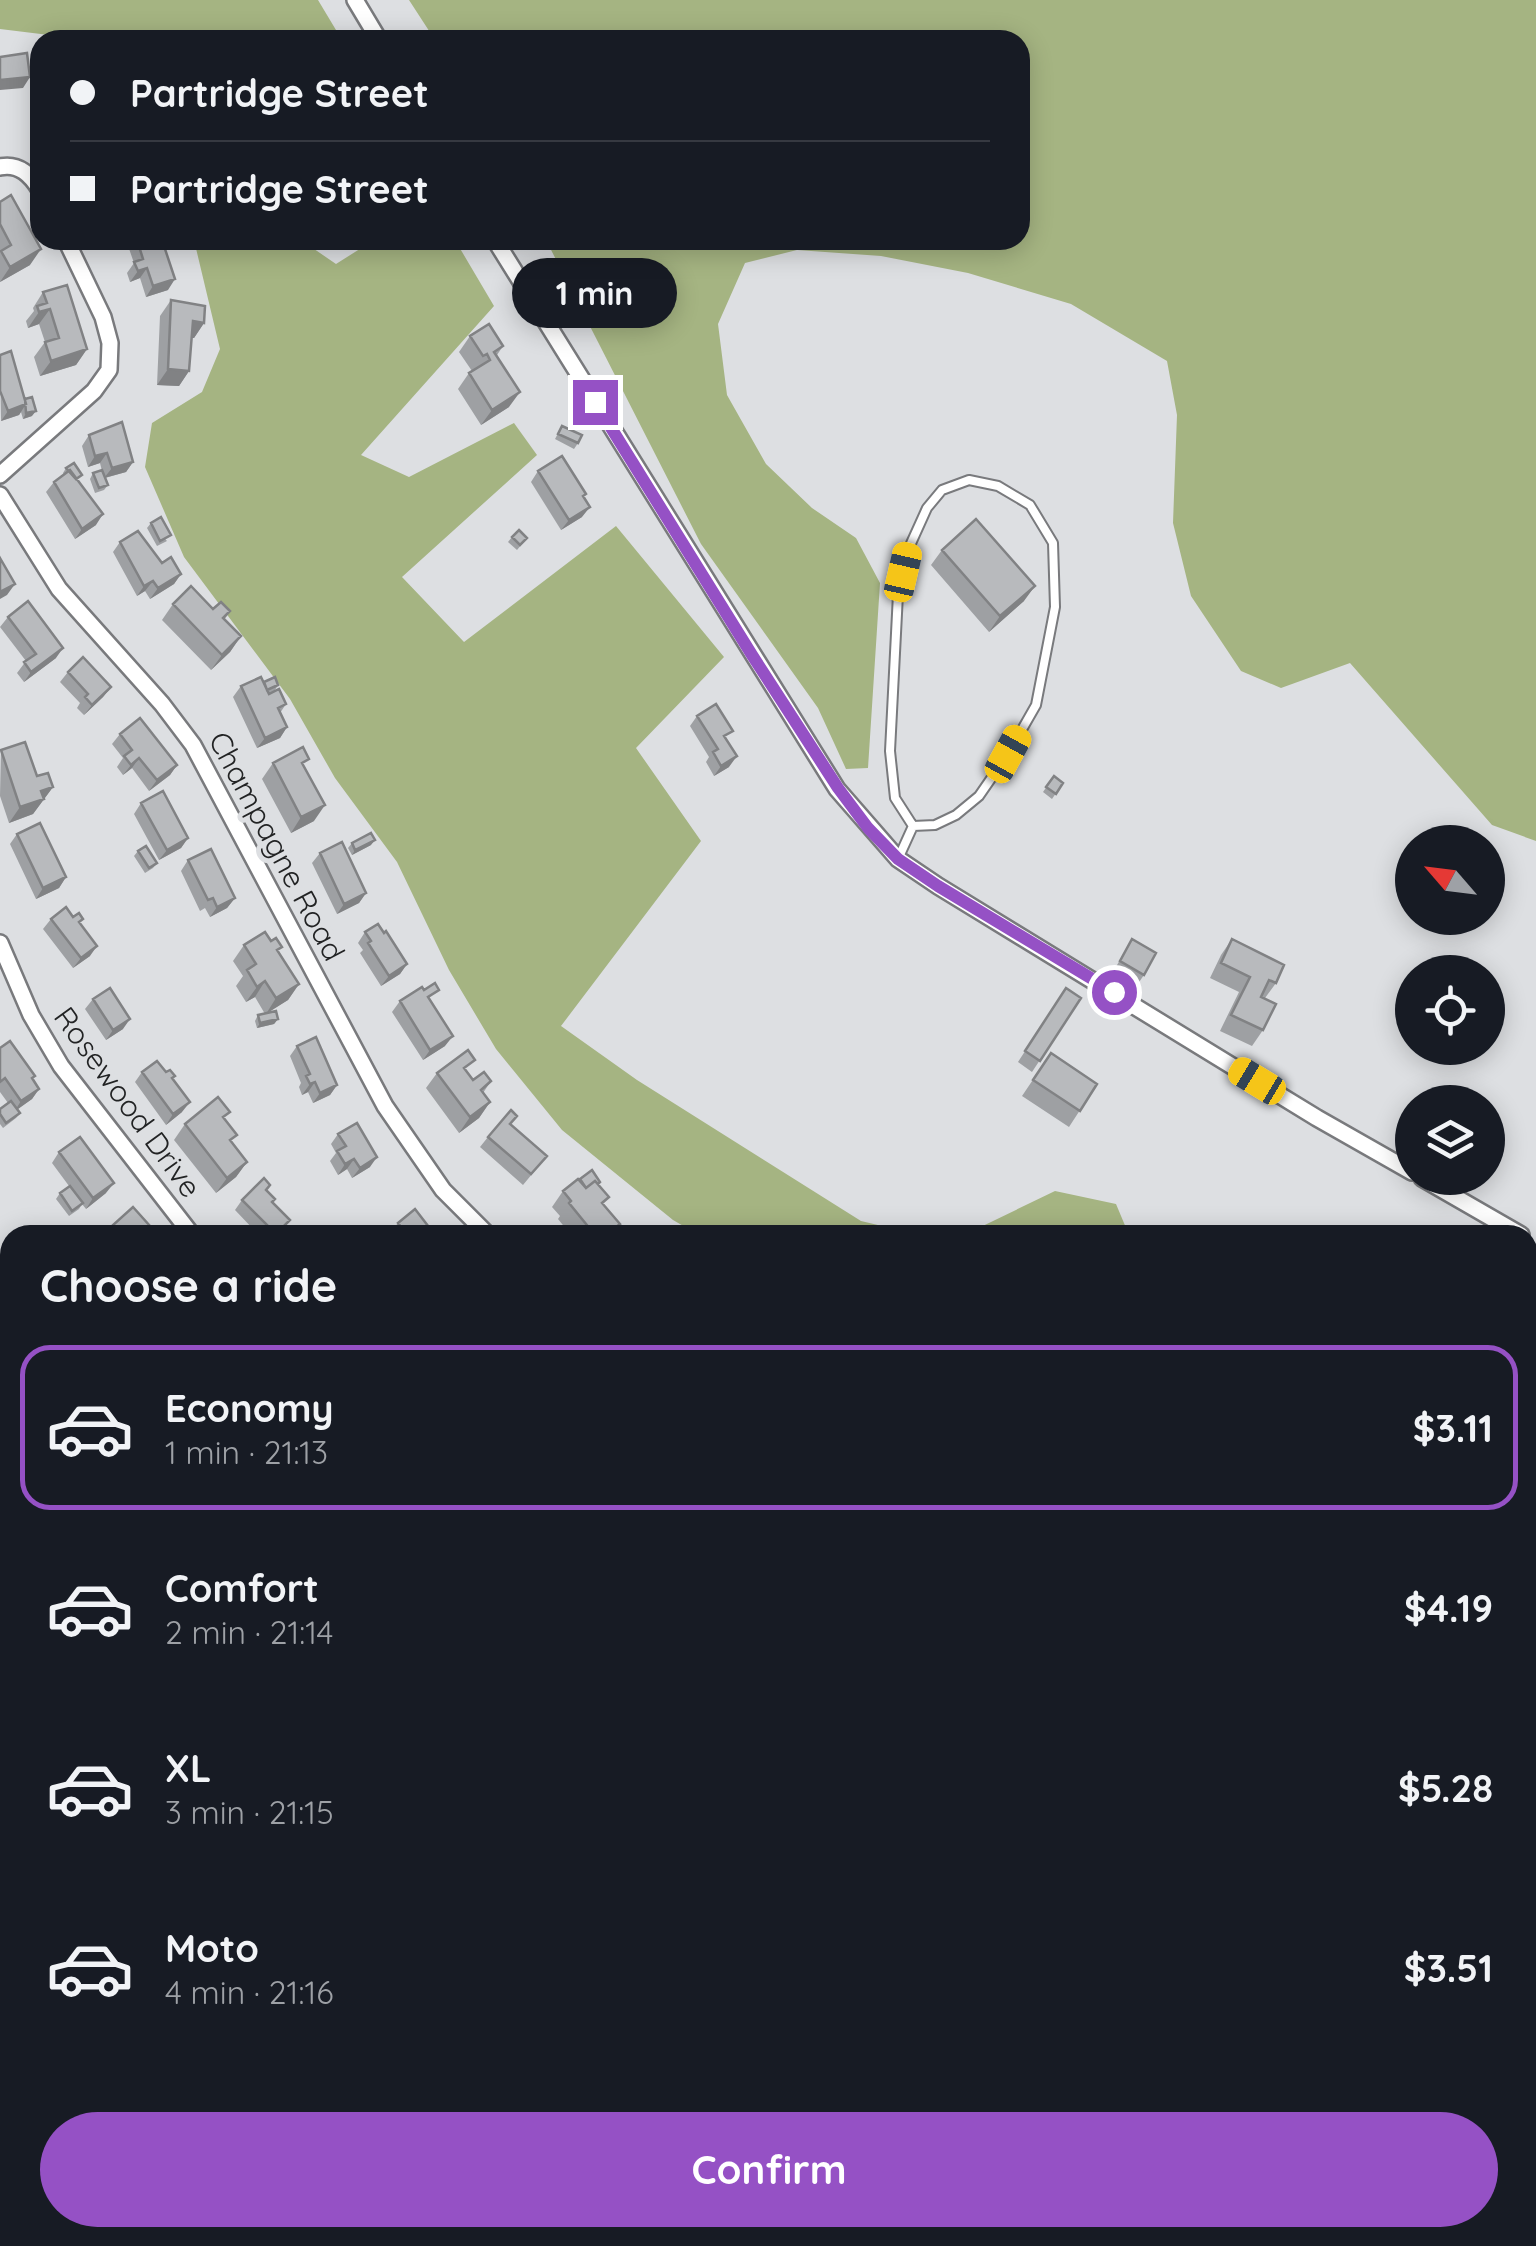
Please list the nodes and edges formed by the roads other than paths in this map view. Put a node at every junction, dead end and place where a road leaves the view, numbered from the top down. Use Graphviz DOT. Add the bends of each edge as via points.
graph roads {
  1 [pos="355,0"];
  2 [pos="373,30"];
  3 [pos="0,167"];
  4 [pos="30,179"];
  5 [pos="71,250"];
  6 [pos="501,250"];
  7 [pos="0,475"];
  8 [pos="0,494"];
  9 [pos="913,826"];
  10 [pos="898,859"];
  11 [pos="0,942"];
  12 [pos="1395,1162"];
  13 [pos="1452,1195"];
  14 [pos="184,1225"];
  15 [pos="478,1225"];
  16 [pos="1504,1225"];
  1 -- 2 [label="street"];
  3 -- 4 [label="street" via="21,169"];
  5 -- 7 [label="street" via="103,317 110,370"];
  6 -- 10 [label="street" via="827,772"];
  8 -- 15 [label="street, Champagne Road" via="59,589 193,744 386,1106 443,1190"];
  9 -- 9 [label="lane" via="956,815 979,796 1008,754 1036,704 1055,607 1053,543 1030,506 998,486 969,480 942,490 927,508 898,594 890,751 895,798"];
  9 -- 10 [label="lane"];
  10 -- 12 [label="street"];
  11 -- 14 [label="street, Rosewood Drive" via="53,1054"];
  13 -- 16 [label="street"];
}
